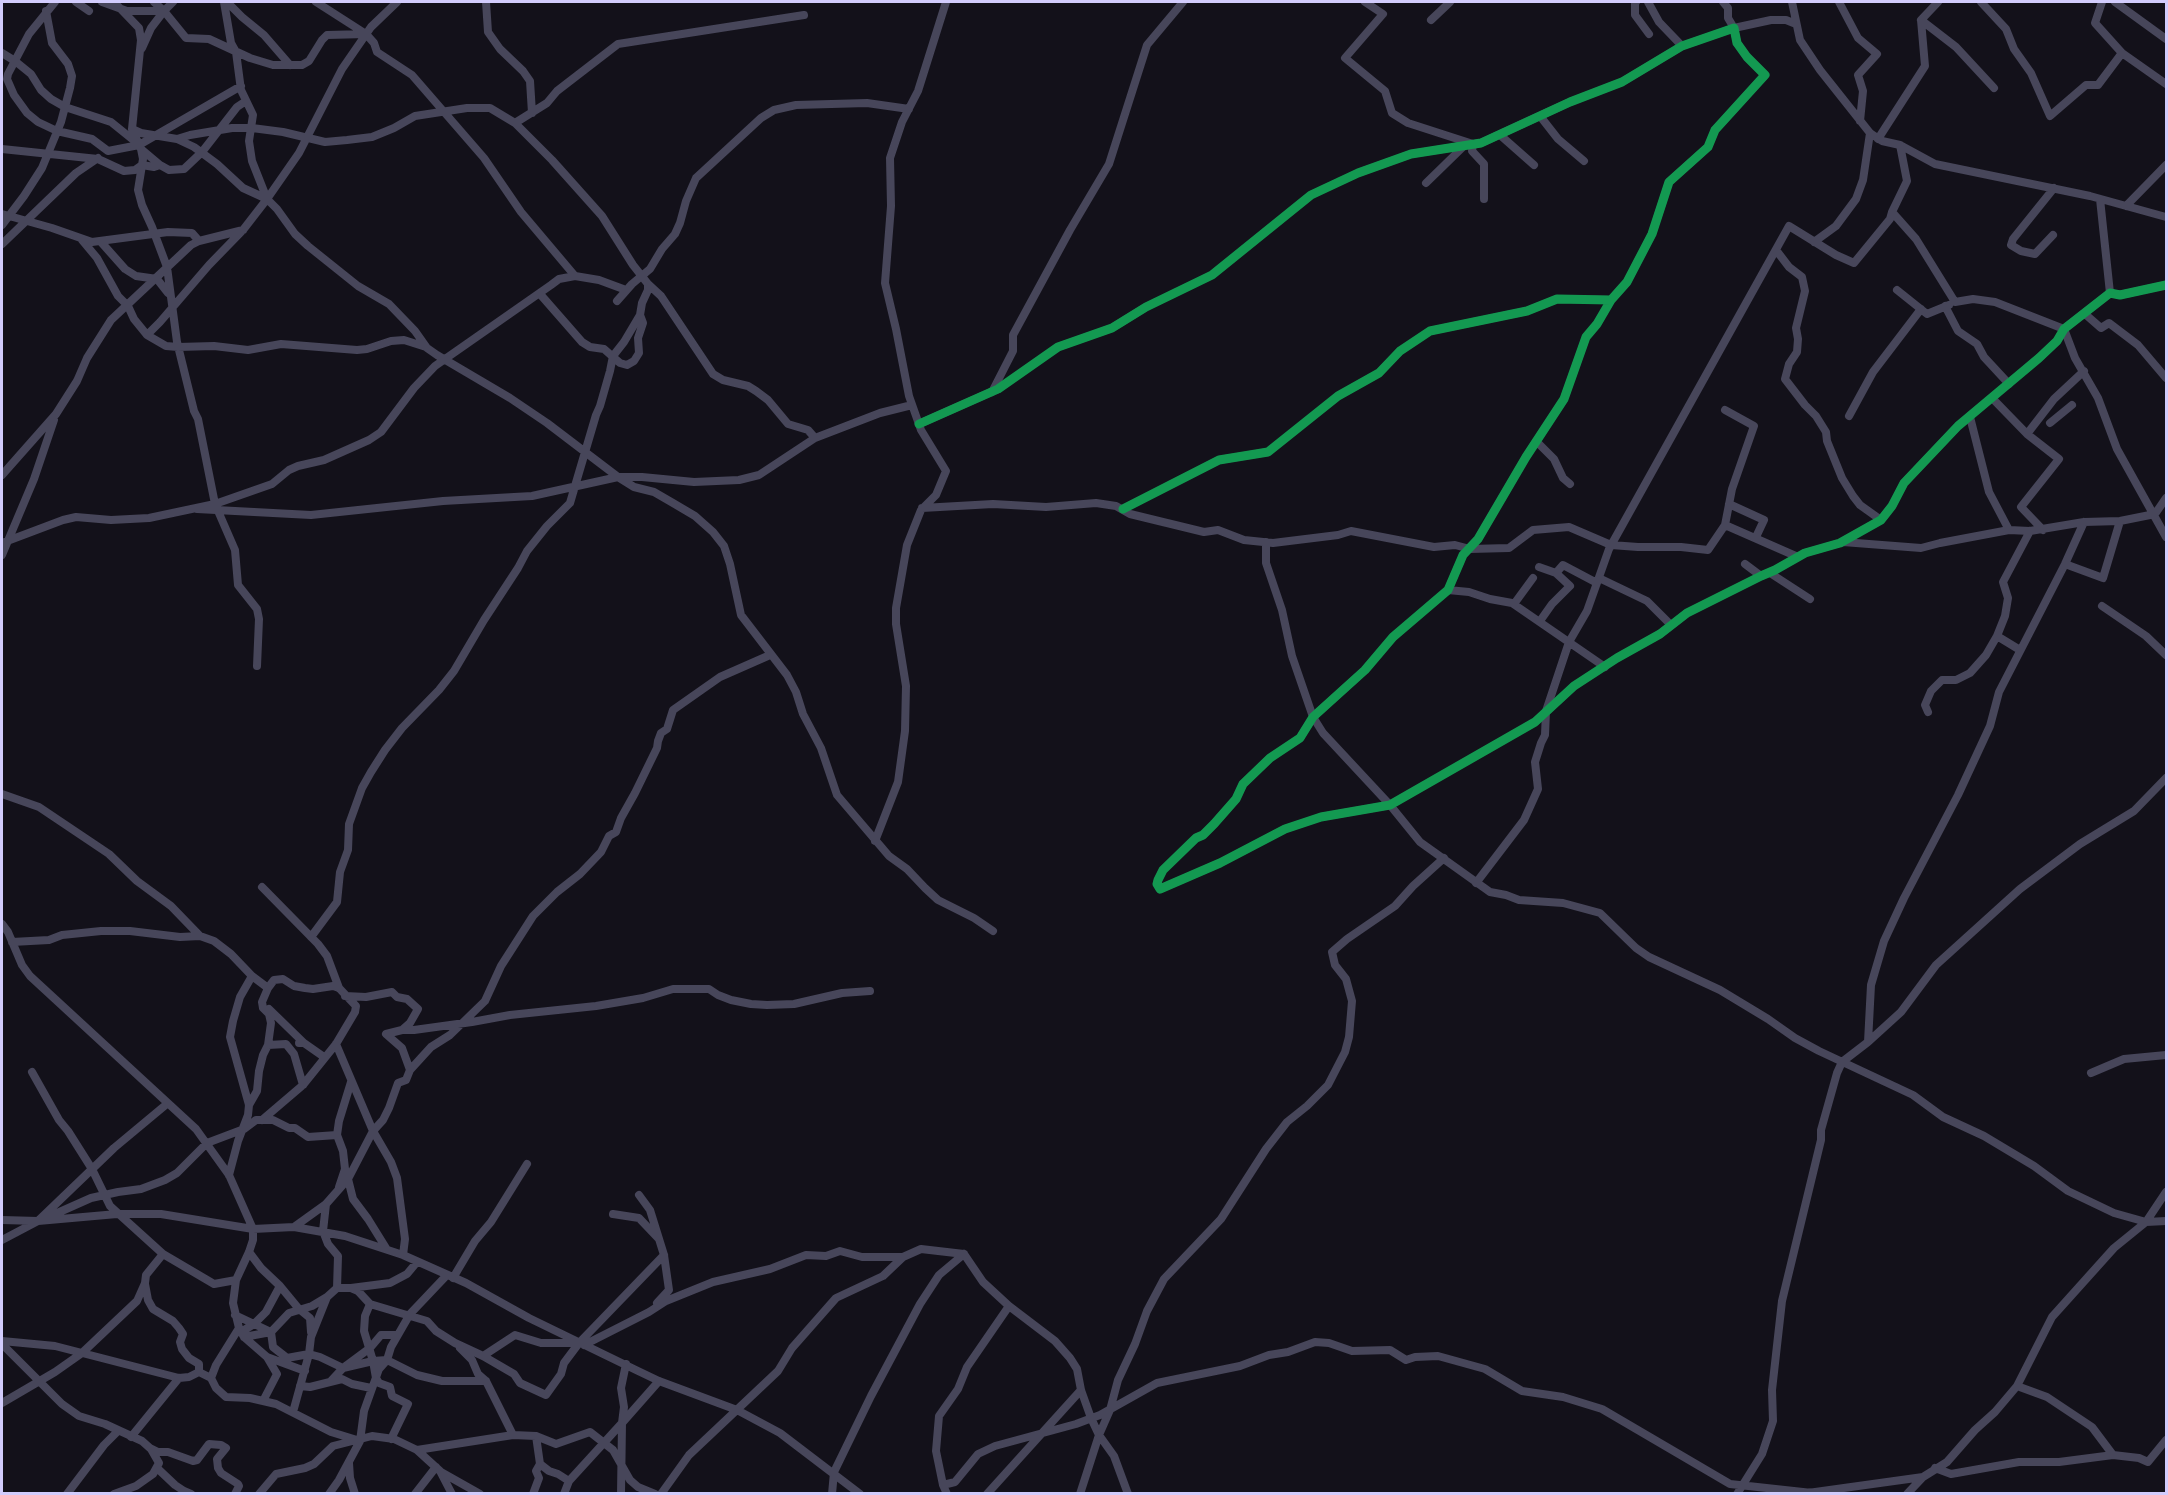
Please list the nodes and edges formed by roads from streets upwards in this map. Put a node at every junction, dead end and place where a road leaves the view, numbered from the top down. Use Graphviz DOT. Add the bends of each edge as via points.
graph roads {
  1 [pos="55,2"];
  2 [pos="76,2"];
  3 [pos="102,2"];
  4 [pos="154,2"];
  5 [pos="173,2"];
  6 [pos="226,2"];
  7 [pos="316,2"];
  8 [pos="397,2"];
  9 [pos="486,2"];
  10 [pos="946,2"];
  11 [pos="1183,2"];
  12 [pos="1365,2"];
  13 [pos="1450,2"];
  14 [pos="1636,2"];
  15 [pos="1648,2"];
  16 [pos="1723,2"];
  17 [pos="1792,2"];
  18 [pos="1839,2"];
  19 [pos="1938,2"];
  20 [pos="1981,2"];
  21 [pos="2102,2"];
  22 [pos="2115,2"];
  23 [pos="117,4"];
  24 [pos="46,11"];
  25 [pos="89,11"];
  26 [pos="164,11"];
  27 [pos="804,15"];
  28 [pos="1431,20"];
  29 [pos="1921,20"];
  30 [pos="1796,24"];
  31 [pos="1734,28"];
  32 [pos="366,34"];
  33 [pos="1649,34"];
  34 [pos="2166,39"];
  35 [pos="1682,46"];
  36 [pos="141,51"];
  37 [pos="236,52"];
  38 [pos="2,53"];
  39 [pos="2122,53"];
  40 [pos="15,61"];
  41 [pos="290,65"];
  42 [pos="2166,84"];
  43 [pos="241,86"];
  44 [pos="1994,88"];
  45 [pos="246,101"];
  46 [pos="65,107"];
  47 [pos="909,109"];
  48 [pos="444,111"];
  49 [pos="532,112"];
  50 [pos="1540,116"];
  51 [pos="1860,121"];
  52 [pos="515,123"];
  53 [pos="252,128"];
  54 [pos="132,129"];
  55 [pos="220,130"];
  56 [pos="57,131"];
  57 [pos="1870,133"];
  58 [pos="155,135"];
  59 [pos="1500,135"];
  60 [pos="307,138"];
  61 [pos="177,139"];
  62 [pos="1878,139"];
  63 [pos="1468,145"];
  64 [pos="1900,145"];
  65 [pos="140,147"];
  66 [pos="2,149"];
  67 [pos="108,151"];
  68 [pos="202,152"];
  69 [pos="47,155"];
  70 [pos="98,159"];
  71 [pos="1584,161"];
  72 [pos="142,165"];
  73 [pos="160,165"];
  74 [pos="1534,165"];
  75 [pos="2166,165"];
  76 [pos="1426,183"];
  77 [pos="2054,188"];
  78 [pos="267,199"];
  79 [pos="1484,199"];
  80 [pos="2100,199"];
  81 [pos="2126,206"];
  82 [pos="1892,212"];
  83 [pos="5,215"];
  84 [pos="2166,217"];
  85 [pos="27,220"];
  86 [pos="2,225"];
  87 [pos="243,230"];
  88 [pos="154,234"];
  89 [pos="2053,235"];
  90 [pos="82,240"];
  91 [pos="199,241"];
  92 [pos="101,242"];
  93 [pos="1814,242"];
  94 [pos="2,244"];
  95 [pos="1776,250"];
  96 [pos="167,267"];
  97 [pos="643,275"];
  98 [pos="575,276"];
  99 [pos="156,279"];
  100 [pos="648,284"];
  101 [pos="2166,285"];
  102 [pos="626,290"];
  103 [pos="1897,290"];
  104 [pos="2110,293"];
  105 [pos="540,294"];
  106 [pos="1611,300"];
  107 [pos="617,301"];
  108 [pos="1955,302"];
  109 [pos="172,303"];
  110 [pos="128,306"];
  111 [pos="1945,306"];
  112 [pos="1921,309"];
  113 [pos="2085,314"];
  114 [pos="640,315"];
  115 [pos="2064,329"];
  116 [pos="147,335"];
  117 [pos="178,347"];
  118 [pos="427,348"];
  119 [pos="613,356"];
  120 [pos="444,360"];
  121 [pos="2084,371"];
  122 [pos="2166,378"];
  123 [pos="2009,384"];
  124 [pos="992,392"];
  125 [pos="1993,399"];
  126 [pos="2054,399"];
  127 [pos="912,405"];
  128 [pos="2072,405"];
  129 [pos="1725,410"];
  130 [pos="2064,411"];
  131 [pos="56,414"];
  132 [pos="1849,416"];
  133 [pos="1970,417"];
  134 [pos="2050,423"];
  135 [pos="919,424"];
  136 [pos="2027,434"];
  137 [pos="815,438"];
  138 [pos="1536,441"];
  139 [pos="585,453"];
  140 [pos="2,475"];
  141 [pos="618,477"];
  142 [pos="1570,484"];
  143 [pos="575,486"];
  144 [pos="2166,498"];
  145 [pos="1729,504"];
  146 [pos="216,507"];
  147 [pos="922,508"];
  148 [pos="1123,509"];
  149 [pos="2155,514"];
  150 [pos="1881,520"];
  151 [pos="2120,521"];
  152 [pos="2084,522"];
  153 [pos="1725,525"];
  154 [pos="2009,530"];
  155 [pos="2043,530"];
  156 [pos="2030,531"];
  157 [pos="1756,537"];
  158 [pos="2166,537"];
  159 [pos="5,542"];
  160 [pos="1842,542"];
  161 [pos="1266,543"];
  162 [pos="1611,545"];
  163 [pos="1470,549"];
  164 [pos="2,555"];
  165 [pos="1798,557"];
  166 [pos="1744,564"];
  167 [pos="2065,564"];
  168 [pos="1539,567"];
  169 [pos="1556,573"];
  170 [pos="1770,573"];
  171 [pos="1761,576"];
  172 [pos="1533,578"];
  173 [pos="1598,581"];
  174 [pos="1448,590"];
  175 [pos="1810,599"];
  176 [pos="1514,604"];
  177 [pos="2102,606"];
  178 [pos="1539,621"];
  179 [pos="1671,625"];
  180 [pos="1997,636"];
  181 [pos="1569,642"];
  182 [pos="2020,650"];
  183 [pos="770,655"];
  184 [pos="2166,655"];
  185 [pos="257,666"];
  186 [pos="1605,667"];
  187 [pos="1546,711"];
  188 [pos="1928,712"];
  189 [pos="1313,717"];
  190 [pos="2166,778"];
  191 [pos="2,794"];
  192 [pos="1390,805"];
  193 [pos="875,841"];
  194 [pos="1444,858"];
  195 [pos="1476,883"];
  196 [pos="262,887"];
  197 [pos="2,924"];
  198 [pos="993,931"];
  199 [pos="200,936"];
  200 [pos="311,937"];
  201 [pos="12,942"];
  202 [pos="252,976"];
  203 [pos="268,988"];
  204 [pos="870,991"];
  205 [pos="342,992"];
  206 [pos="262,1002"];
  207 [pos="461,1023"];
  208 [pos="402,1030"];
  209 [pos="1868,1042"];
  210 [pos="304,1043"];
  211 [pos="286,1044"];
  212 [pos="336,1044"];
  213 [pos="268,1045"];
  214 [pos="2166,1055"];
  215 [pos="324,1057"];
  216 [pos="1842,1062"];
  217 [pos="410,1070"];
  218 [pos="32,1072"];
  219 [pos="2091,1074"];
  220 [pos="351,1081"];
  221 [pos="303,1085"];
  222 [pos="168,1103"];
  223 [pos="249,1105"];
  224 [pos="262,1120"];
  225 [pos="244,1129"];
  226 [pos="373,1131"];
  227 [pos="337,1135"];
  228 [pos="207,1143"];
  229 [pos="527,1164"];
  230 [pos="92,1169"];
  231 [pos="229,1175"];
  232 [pos="348,1179"];
  233 [pos="339,1188"];
  234 [pos="2166,1192"];
  235 [pos="639,1195"];
  236 [pos="104,1196"];
  237 [pos="326,1204"];
  238 [pos="117,1214"];
  239 [pos="614,1214"];
  240 [pos="2,1220"];
  241 [pos="38,1221"];
  242 [pos="2166,1221"];
  243 [pos="2146,1222"];
  244 [pos="294,1227"];
  245 [pos="253,1229"];
  246 [pos="322,1231"];
  247 [pos="2,1240"];
  248 [pos="662,1241"];
  249 [pos="390,1251"];
  250 [pos="249,1252"];
  251 [pos="163,1254"];
  252 [pos="964,1254"];
  253 [pos="403,1255"];
  254 [pos="664,1255"];
  255 [pos="903,1257"];
  256 [pos="417,1262"];
  257 [pos="450,1277"];
  258 [pos="236,1280"];
  259 [pos="145,1283"];
  260 [pos="280,1286"];
  261 [pos="337,1288"];
  262 [pos="351,1288"];
  263 [pos="327,1297"];
  264 [pos="370,1304"];
  265 [pos="1009,1306"];
  266 [pos="299,1310"];
  267 [pos="649,1312"];
  268 [pos="410,1314"];
  269 [pos="235,1315"];
  270 [pos="254,1324"];
  271 [pos="241,1332"];
  272 [pos="271,1332"];
  273 [pos="398,1335"];
  274 [pos="311,1337"];
  275 [pos="2,1343"];
  276 [pos="454,1343"];
  277 [pos="582,1344"];
  278 [pos="370,1348"];
  279 [pos="82,1353"];
  280 [pos="309,1354"];
  281 [pos="483,1356"];
  282 [pos="267,1357"];
  283 [pos="387,1360"];
  284 [pos="373,1361"];
  285 [pos="626,1364"];
  286 [pos="343,1368"];
  287 [pos="305,1371"];
  288 [pos="199,1372"];
  289 [pos="178,1378"];
  290 [pos="211,1378"];
  291 [pos="376,1378"];
  292 [pos="40,1381"];
  293 [pos="331,1381"];
  294 [pos="486,1381"];
  295 [pos="659,1381"];
  296 [pos="300,1386"];
  297 [pos="2017,1386"];
  298 [pos="371,1388"];
  299 [pos="1081,1390"];
  300 [pos="263,1401"];
  301 [pos="2,1403"];
  302 [pos="736,1410"];
  303 [pos="1110,1410"];
  304 [pos="293,1412"];
  305 [pos="1091,1418"];
  306 [pos="622,1423"];
  307 [pos="118,1431"];
  308 [pos="1040,1434"];
  309 [pos="513,1435"];
  310 [pos="536,1436"];
  311 [pos="1099,1436"];
  312 [pos="131,1437"];
  313 [pos="391,1438"];
  314 [pos="2166,1440"];
  315 [pos="360,1441"];
  316 [pos="604,1443"];
  317 [pos="151,1449"];
  318 [pos="417,1450"];
  319 [pos="2113,1455"];
  320 [pos="349,1459"];
  321 [pos="540,1464"];
  322 [pos="621,1466"];
  323 [pos="1935,1467"];
  324 [pos="157,1468"];
  325 [pos="438,1469"];
  326 [pos="834,1472"];
  327 [pos="1923,1477"];
  328 [pos="569,1481"];
  329 [pos="1744,1486"];
  330 [pos="945,1489"];
  331 [pos="1808,1493"];
  332 [pos="67,1494"];
  333 [pos="114,1494"];
  334 [pos="191,1494"];
  335 [pos="235,1494"];
  336 [pos="259,1494"];
  337 [pos="329,1494"];
  338 [pos="355,1494"];
  339 [pos="415,1494"];
  340 [pos="452,1494"];
  341 [pos="480,1494"];
  342 [pos="533,1494"];
  343 [pos="564,1494"];
  344 [pos="621,1494"];
  345 [pos="655,1494"];
  346 [pos="661,1494"];
  347 [pos="832,1494"];
  348 [pos="860,1494"];
  349 [pos="987,1494"];
  350 [pos="1080,1494"];
  351 [pos="1128,1494"];
  352 [pos="1737,1494"];
  353 [pos="1907,1494"];
  1 -- 24 [label="street"];
  2 -- 25 [label="street"];
  3 -- 23 [label="street"];
  4 -- 26 [label="street"];
  5 -- 26 [label="street"];
  6 -- 37 [label="street" via="231,43"];
  6 -- 41 [label="street" via="264,34"];
  7 -- 32 [label="street"];
  8 -- 32 [label="street"];
  9 -- 49 [label="street" via="488,32 530,81"];
  10 -- 47 [label="street"];
  11 -- 124 [label="street" via="1148,45 1109,164 1013,335 1013,351"];
  12 -- 63 [label="street" via="1383,14 1345,58 1385,91 1392,113 1408,123"];
  13 -- 28 [label="street"];
  14 -- 33 [label="street" via="1635,15"];
  15 -- 35 [label="street" via="1659,22"];
  16 -- 31 [label="street"];
  17 -- 30 [label="street"];
  18 -- 51 [label="street" via="1858,38 1877,54 1858,75 1863,91"];
  19 -- 29 [label="street"];
  20 -- 39 [label="street" via="2007,29 2050,116 2086,86 2098,85"];
  21 -- 39 [label="street" via="2095,23"];
  22 -- 34 [label="street"];
  23 -- 26 [label="street" via="135,12"];
  23 -- 36 [label="street" via="139,28"];
  24 -- 40 [label="street"];
  24 -- 46 [label="street" via="52,43 72,76"];
  26 -- 36 [label="street"];
  26 -- 37 [label="street" via="186,38 209,39"];
  27 -- 49 [label="street" via="618,44"];
  29 -- 44 [label="street" via="1956,46"];
  29 -- 62 [label="street" via="1924,66"];
  30 -- 31 [label="street" via="1771,20"];
  30 -- 51 [label="street" via="1800,40"];
  31 -- 35 [label="street"];
  31 -- 106 [label="street" via="1737,43 1765,75 1715,130 1708,147 1669,182 1652,234 1627,282"];
  32 -- 41 [label="street" via="327,35 309,61"];
  32 -- 48 [label="street" via="377,52 412,75"];
  32 -- 60 [label="street"];
  35 -- 50 [label="street" via="1622,82"];
  36 -- 54 [label="street"];
  37 -- 41 [label="street" via="273,65"];
  37 -- 43 [label="street"];
  38 -- 40 [label="street"];
  39 -- 42 [label="street"];
  40 -- 46 [label="street" via="31,74 41,90"];
  40 -- 56 [label="street" via="7,79 14,95 32,118"];
  43 -- 45 [label="street"];
  43 -- 58 [label="street"];
  45 -- 53 [label="street" via="253,115"];
  45 -- 55 [label="street"];
  46 -- 56 [label="street"];
  46 -- 65 [label="street" via="119,126"];
  47 -- 97 [label="street" via="867,103 796,105 761,118 696,178 680,224"];
  47 -- 127 [label="street" via="890,158 885,283"];
  48 -- 52 [label="street" via="490,108"];
  48 -- 60 [label="street" via="415,116 372,136 325,142"];
  48 -- 98 [label="street"];
  49 -- 52 [label="street"];
  50 -- 59 [label="street"];
  50 -- 71 [label="street" via="1558,140"];
  51 -- 57 [label="street"];
  52 -- 97 [label="street" via="602,216 633,266"];
  53 -- 55 [label="street"];
  53 -- 60 [label="street"];
  53 -- 78 [label="street" via="252,161"];
  54 -- 58 [label="street"];
  54 -- 65 [label="street"];
  55 -- 61 [label="street"];
  55 -- 68 [label="street"];
  56 -- 67 [label="street" via="92,140"];
  56 -- 69 [label="street"];
  57 -- 62 [label="street"];
  57 -- 93 [label="street" via="1856,199 1836,226"];
  58 -- 61 [label="street"];
  58 -- 65 [label="street"];
  59 -- 63 [label="street"];
  59 -- 74 [label="street"];
  60 -- 78 [label="street"];
  61 -- 68 [label="street"];
  62 -- 64 [label="street"];
  63 -- 76 [label="street"];
  63 -- 79 [label="street" via="1484,164"];
  63 -- 124 [label="street" via="1411,154 1311,195 1212,275 1112,328 1058,347"];
  64 -- 77 [label="street" via="1959,171"];
  64 -- 82 [label="street" via="1907,181"];
  65 -- 67 [label="street"];
  65 -- 72 [label="street"];
  65 -- 73 [label="street"];
  66 -- 69 [label="street"];
  67 -- 70 [label="street"];
  68 -- 73 [label="street" via="184,169 169,170"];
  68 -- 78 [label="street" via="243,188"];
  69 -- 70 [label="street"];
  69 -- 83 [label="street" via="34,182"];
  70 -- 72 [label="street" via="124,171"];
  70 -- 85 [label="street" via="76,173"];
  72 -- 73 [label="street"];
  72 -- 88 [label="street" via="138,190"];
  75 -- 81 [label="street"];
  77 -- 80 [label="street"];
  77 -- 89 [label="street" via="2011,245 2035,254"];
  78 -- 87 [label="street"];
  78 -- 118 [label="street" via="295,234 358,286 389,304"];
  80 -- 81 [label="street"];
  80 -- 104 [label="street"];
  81 -- 84 [label="street"];
  82 -- 93 [label="street" via="1854,263"];
  82 -- 108 [label="street" via="1916,239"];
  83 -- 85 [label="street"];
  83 -- 86 [label="street"];
  85 -- 90 [label="street"];
  85 -- 94 [label="street"];
  87 -- 91 [label="street"];
  87 -- 109 [label="street"];
  88 -- 91 [label="street" via="192,233"];
  88 -- 92 [label="street"];
  88 -- 96 [label="street"];
  90 -- 92 [label="street"];
  90 -- 110 [label="street"];
  91 -- 96 [label="street"];
  92 -- 99 [label="street" via="125,269 136,276"];
  93 -- 95 [label="street" via="1789,226"];
  95 -- 150 [label="street" via="1802,277 1805,291 1796,328 1797,352 1785,379 1826,432 1842,478 1853,496"];
  95 -- 162 [label="street"];
  96 -- 99 [label="street"];
  96 -- 109 [label="street"];
  97 -- 100 [label="street"];
  97 -- 102 [label="street"];
  98 -- 102 [label="street"];
  98 -- 105 [label="street" via="559,279"];
  99 -- 109 [label="street" via="164,285"];
  99 -- 110 [label="street"];
  100 -- 114 [label="street"];
  100 -- 137 [label="street" via="661,296 713,374 756,391 788,424 808,430"];
  101 -- 104 [label="street" via="2120,295"];
  102 -- 107 [label="street"];
  103 -- 112 [label="street"];
  104 -- 113 [label="street"];
  105 -- 119 [label="street" via="582,342"];
  105 -- 120 [label="street"];
  106 -- 138 [label="street" via="1586,338 1564,399"];
  106 -- 148 [label="street" via="1557,299 1527,311 1430,331 1400,351 1379,373 1338,396 1268,452 1219,460"];
  108 -- 111 [label="street"];
  108 -- 115 [label="street" via="1995,302"];
  109 -- 116 [label="street"];
  109 -- 117 [label="street"];
  110 -- 116 [label="street"];
  110 -- 131 [label="street" via="111,320 98,339"];
  111 -- 112 [label="street" via="1928,314"];
  111 -- 123 [label="street" via="1958,331 1977,344"];
  112 -- 132 [label="street" via="1873,372"];
  113 -- 115 [label="street"];
  113 -- 122 [label="street" via="2101,328 2109,324 2138,345"];
  114 -- 119 [label="street"];
  114 -- 119 [label="street" via="644,323 634,362 627,365"];
  115 -- 121 [label="street"];
  115 -- 123 [label="street" via="2049,349"];
  116 -- 117 [label="street" via="166,346"];
  117 -- 118 [label="street" via="248,350 281,344 357,350 404,340"];
  117 -- 146 [label="street"];
  118 -- 120 [label="street"];
  119 -- 139 [label="street"];
  120 -- 139 [label="street" via="510,398"];
  120 -- 146 [label="street" via="414,388 381,432 369,440 324,460 298,466 272,484"];
  121 -- 126 [label="street"];
  121 -- 149 [label="street" via="2117,449"];
  123 -- 125 [label="street"];
  124 -- 135 [label="street"];
  125 -- 133 [label="street"];
  125 -- 136 [label="street"];
  126 -- 130 [label="street"];
  126 -- 136 [label="street"];
  127 -- 135 [label="street"];
  127 -- 137 [label="street"];
  128 -- 130 [label="street"];
  129 -- 145 [label="street" via="1754,426"];
  130 -- 134 [label="street"];
  131 -- 140 [label="street"];
  131 -- 159 [label="street" via="34,479"];
  133 -- 150 [label="street" via="1904,483"];
  133 -- 154 [label="street" via="1989,492"];
  135 -- 147 [label="street" via="946,471 936,495"];
  136 -- 155 [label="street" via="2059,459 2021,507"];
  137 -- 141 [label="street" via="759,475 739,480 694,482"];
  138 -- 142 [label="street"];
  138 -- 163 [label="street"];
  139 -- 141 [label="street"];
  139 -- 143 [label="street"];
  141 -- 143 [label="street"];
  141 -- 183 [label="street" via="634,487 654,492 695,516 713,532 724,546 741,615"];
  143 -- 146 [label="street" via="532,496 311,515"];
  143 -- 200 [label="street" via="570,503 527,551 454,670 402,728 371,772 349,824 337,902"];
  144 -- 149 [label="street"];
  145 -- 153 [label="street"];
  145 -- 157 [label="street" via="1764,520"];
  146 -- 159 [label="street" via="123,520 76,517"];
  146 -- 185 [label="street" via="235,550 238,585 259,618"];
  147 -- 148 [label="street" via="1096,503"];
  147 -- 193 [label="street" via="907,545 897,608 906,686 898,782"];
  148 -- 161 [label="street" via="1204,532 1218,530"];
  149 -- 151 [label="street"];
  149 -- 158 [label="street"];
  150 -- 160 [label="street"];
  151 -- 152 [label="street"];
  151 -- 167 [label="street" via="2103,578"];
  152 -- 155 [label="street"];
  152 -- 167 [label="street"];
  153 -- 157 [label="street"];
  153 -- 162 [label="street" via="1708,550"];
  154 -- 156 [label="street"];
  154 -- 160 [label="street" via="1921,548"];
  155 -- 156 [label="street"];
  156 -- 180 [label="street" via="2003,582 2008,598"];
  157 -- 165 [label="street"];
  159 -- 164 [label="street"];
  160 -- 165 [label="street"];
  161 -- 163 [label="street" via="1351,531 1434,547 1455,545"];
  161 -- 189 [label="street" via="1266,563"];
  162 -- 163 [label="street" via="1569,527 1533,530 1509,548"];
  162 -- 173 [label="street"];
  163 -- 174 [label="street" via="1463,555"];
  165 -- 170 [label="street"];
  166 -- 171 [label="street"];
  167 -- 182 [label="street"];
  168 -- 169 [label="street"];
  169 -- 173 [label="street" via="1563,565"];
  169 -- 178 [label="street" via="1570,586"];
  170 -- 171 [label="street"];
  170 -- 175 [label="street"];
  171 -- 179 [label="street"];
  172 -- 176 [label="street"];
  173 -- 179 [label="street" via="1647,602"];
  173 -- 181 [label="street"];
  174 -- 176 [label="street"];
  174 -- 189 [label="street" via="1393,637 1365,670"];
  176 -- 178 [label="street"];
  177 -- 184 [label="street"];
  178 -- 181 [label="street"];
  179 -- 186 [label="street"];
  180 -- 182 [label="street"];
  180 -- 188 [label="street" via="1970,673 1956,680 1941,680 1931,691 1925,705"];
  181 -- 186 [label="street"];
  181 -- 187 [label="street"];
  182 -- 209 [label="street" via="1958,795 1884,941 1871,985"];
  183 -- 193 [label="street" via="796,692 837,795"];
  183 -- 207 [label="street" via="720,677 673,710 616,832 580,874 533,916 501,966 485,1001"];
  186 -- 187 [label="street" via="1574,686"];
  187 -- 192 [label="street" via="1535,722"];
  187 -- 195 [label="street" via="1545,735 1535,762 1538,789 1524,820"];
  189 -- 192 [label="street" via="1323,733"];
  189 -- 192 [label="street" via="1300,738 1270,758 1243,784 1236,799 1214,824 1163,870 1157,884 1160,889 1285,829 1321,817"];
  190 -- 209 [label="street" via="2133,811 2020,889 1936,965 1901,1012"];
  191 -- 199 [label="street" via="39,807 109,854"];
  192 -- 194 [label="street" via="1420,842"];
  193 -- 198 [label="street" via="938,900"];
  194 -- 195 [label="street"];
  194 -- 303 [label="street" via="1395,906 1332,952 1352,1001 1346,1052 1328,1085 1287,1122 1266,1149 1221,1219 1164,1279 1123,1368"];
  195 -- 216 [label="street" via="1490,892 1519,900 1563,903 1600,913 1649,957 1720,990 1795,1038"];
  196 -- 200 [label="street"];
  197 -- 201 [label="street"];
  199 -- 201 [label="street" via="101,931"];
  199 -- 202 [label="street" via="231,954"];
  200 -- 205 [label="street" via="327,956"];
  201 -- 222 [label="street" via="30,976"];
  202 -- 203 [label="street"];
  202 -- 223 [label="street" via="240,997 230,1037"];
  203 -- 205 [label="street" via="274,980 283,979 294,987 333,986"];
  203 -- 206 [label="street"];
  204 -- 207 [label="street" via="767,1005 732,1000 709,989 673,989 596,1006"];
  205 -- 208 [label="street" via="366,997 392,992 407,999 418,1009"];
  205 -- 212 [label="street" via="356,1006"];
  206 -- 210 [label="street"];
  206 -- 213 [label="street" via="271,1023"];
  207 -- 208 [label="street"];
  207 -- 217 [label="street"];
  208 -- 217 [label="street" via="387,1034 402,1048"];
  209 -- 216 [label="street"];
  210 -- 211 [label="street"];
  210 -- 215 [label="street"];
  211 -- 213 [label="street"];
  211 -- 221 [label="street" via="294,1054"];
  212 -- 215 [label="street"];
  212 -- 220 [label="street"];
  213 -- 223 [label="street" via="257,1091"];
  214 -- 219 [label="street" via="2124,1059"];
  215 -- 221 [label="street"];
  216 -- 243 [label="street" via="1913,1095 1943,1117 2034,1166 2068,1191 2114,1213"];
  216 -- 329 [label="street" via="1821,1130 1782,1301 1772,1387 1773,1421 1762,1454"];
  217 -- 226 [label="street" via="406,1080 398,1083 383,1120"];
  218 -- 230 [label="street"];
  220 -- 226 [label="street"];
  220 -- 227 [label="street"];
  221 -- 224 [label="street"];
  222 -- 228 [label="street"];
  222 -- 230 [label="street"];
  223 -- 225 [label="street"];
  224 -- 225 [label="street"];
  224 -- 227 [label="street" via="295,1128 308,1137"];
  225 -- 228 [label="street"];
  225 -- 231 [label="street"];
  226 -- 232 [label="street"];
  226 -- 253 [label="street" via="397,1178 405,1239"];
  227 -- 233 [label="street" via="345,1169"];
  228 -- 231 [label="street"];
  228 -- 236 [label="street" via="165,1180 141,1190"];
  229 -- 257 [label="street"];
  230 -- 236 [label="street"];
  230 -- 241 [label="street"];
  231 -- 245 [label="street"];
  232 -- 233 [label="street"];
  232 -- 249 [label="street" via="353,1199"];
  233 -- 237 [label="street"];
  234 -- 243 [label="street"];
  235 -- 248 [label="street" via="650,1210"];
  236 -- 238 [label="street"];
  236 -- 241 [label="street"];
  237 -- 244 [label="street"];
  237 -- 246 [label="street"];
  238 -- 241 [label="street"];
  238 -- 245 [label="street" via="161,1214"];
  238 -- 251 [label="street"];
  239 -- 248 [label="street" via="639,1218"];
  240 -- 241 [label="street"];
  241 -- 247 [label="street"];
  242 -- 243 [label="street"];
  243 -- 297 [label="street" via="2114,1248 2052,1317"];
  244 -- 245 [label="street"];
  244 -- 246 [label="street"];
  245 -- 250 [label="street"];
  246 -- 249 [label="street"];
  246 -- 261 [label="street" via="338,1256"];
  248 -- 254 [label="street"];
  249 -- 253 [label="street"];
  250 -- 258 [label="street"];
  250 -- 260 [label="street"];
  251 -- 258 [label="street" via="214,1284"];
  251 -- 259 [label="street" via="146,1275"];
  252 -- 255 [label="street" via="921,1249"];
  252 -- 265 [label="street" via="983,1282"];
  252 -- 326 [label="street" via="939,1275 920,1304"];
  253 -- 256 [label="street"];
  254 -- 267 [label="street" via="669,1290"];
  254 -- 277 [label="street"];
  255 -- 267 [label="street" via="862,1257 840,1251 826,1256 806,1255 770,1269 713,1282"];
  255 -- 302 [label="street" via="883,1276 836,1298 792,1348 778,1371"];
  256 -- 257 [label="street"];
  256 -- 262 [label="street" via="407,1274 390,1282"];
  257 -- 268 [label="street"];
  257 -- 277 [label="street"];
  258 -- 269 [label="street"];
  259 -- 279 [label="street" via="137,1301"];
  259 -- 288 [label="street" via="153,1309 179,1328 183,1334 182,1349 199,1364"];
  260 -- 266 [label="street"];
  260 -- 270 [label="street" via="266,1312"];
  261 -- 262 [label="street"];
  261 -- 263 [label="street"];
  262 -- 264 [label="street"];
  263 -- 266 [label="street"];
  263 -- 274 [label="street"];
  264 -- 268 [label="street"];
  264 -- 278 [label="street" via="364,1331"];
  265 -- 299 [label="street" via="1063,1349 1077,1369"];
  265 -- 330 [label="street" via="967,1366 958,1389 939,1416 936,1451"];
  266 -- 272 [label="street" via="288,1313"];
  266 -- 274 [label="street" via="310,1318"];
  267 -- 277 [label="street"];
  268 -- 273 [label="street"];
  268 -- 276 [label="street" via="427,1321"];
  269 -- 270 [label="street"];
  269 -- 271 [label="street"];
  270 -- 271 [label="street"];
  270 -- 272 [label="street"];
  271 -- 272 [label="street"];
  271 -- 282 [label="street"];
  271 -- 290 [label="street"];
  272 -- 280 [label="street" via="273,1347 287,1358"];
  273 -- 278 [label="street" via="381,1335"];
  273 -- 283 [label="street"];
  274 -- 280 [label="street"];
  275 -- 279 [label="street" via="55,1346"];
  275 -- 292 [label="street"];
  276 -- 281 [label="street"];
  276 -- 294 [label="street"];
  277 -- 281 [label="street" via="541,1343 515,1335"];
  277 -- 281 [label="street" via="564,1363 546,1395 520,1383 514,1374"];
  277 -- 285 [label="street"];
  278 -- 284 [label="street"];
  278 -- 286 [label="street"];
  279 -- 289 [label="street"];
  279 -- 292 [label="street"];
  280 -- 286 [label="street"];
  280 -- 287 [label="street"];
  282 -- 287 [label="street"];
  282 -- 300 [label="street" via="277,1374"];
  283 -- 284 [label="street"];
  283 -- 291 [label="street"];
  283 -- 294 [label="street" via="417,1375 442,1381"];
  284 -- 286 [label="street"];
  284 -- 291 [label="street"];
  285 -- 295 [label="street"];
  285 -- 306 [label="street" via="621,1388"];
  286 -- 293 [label="street"];
  287 -- 296 [label="street"];
  288 -- 289 [label="street"];
  288 -- 290 [label="street"];
  289 -- 312 [label="street"];
  290 -- 300 [label="street" via="226,1396"];
  291 -- 298 [label="street"];
  291 -- 313 [label="street" via="390,1387 392,1396 408,1404"];
  292 -- 301 [label="street"];
  292 -- 307 [label="street" via="79,1416"];
  293 -- 296 [label="street"];
  293 -- 298 [label="street" via="342,1378"];
  294 -- 309 [label="street"];
  295 -- 302 [label="street"];
  295 -- 306 [label="street"];
  296 -- 304 [label="street"];
  297 -- 319 [label="street" via="2047,1397 2092,1427"];
  297 -- 323 [label="street" via="1947,1462"];
  298 -- 315 [label="street"];
  299 -- 305 [label="street"];
  299 -- 308 [label="street"];
  300 -- 304 [label="street"];
  302 -- 326 [label="street" via="780,1433"];
  302 -- 346 [label="street" via="689,1455"];
  303 -- 305 [label="street"];
  303 -- 311 [label="street"];
  303 -- 329 [label="street" via="1157,1383 1240,1366 1316,1342 1352,1351 1390,1350 1406,1360 1432,1355 1485,1370 1522,1391 1563,1397 1602,1410 1730,1484"];
  304 -- 315 [label="street" via="331,1432"];
  305 -- 308 [label="street"];
  305 -- 311 [label="street"];
  306 -- 316 [label="street"];
  306 -- 322 [label="street"];
  307 -- 312 [label="street"];
  307 -- 332 [label="street"];
  308 -- 330 [label="street" via="978,1454"];
  308 -- 349 [label="street"];
  309 -- 310 [label="street"];
  309 -- 318 [label="street"];
  310 -- 316 [label="street" via="556,1444 590,1432"];
  310 -- 321 [label="street"];
  311 -- 350 [label="street"];
  311 -- 351 [label="street" via="1114,1456"];
  312 -- 317 [label="street"];
  313 -- 315 [label="street" via="372,1436"];
  313 -- 318 [label="street"];
  314 -- 319 [label="street" via="2148,1462"];
  315 -- 320 [label="street"];
  315 -- 336 [label="street" via="333,1446 314,1464 276,1474"];
  316 -- 322 [label="street" via="613,1450"];
  316 -- 328 [label="street"];
  317 -- 324 [label="street" via="159,1463"];
  317 -- 335 [label="street" via="193,1461 209,1444 221,1445 226,1448 216,1459 218,1468 238,1484"];
  318 -- 325 [label="street"];
  319 -- 323 [label="street" via="2019,1462 1951,1474"];
  320 -- 337 [label="street"];
  320 -- 338 [label="street"];
  321 -- 328 [label="street"];
  321 -- 342 [label="street"];
  322 -- 344 [label="street"];
  322 -- 345 [label="street" via="638,1487"];
  323 -- 327 [label="street"];
  324 -- 333 [label="street" via="147,1480"];
  324 -- 334 [label="street"];
  325 -- 339 [label="street"];
  325 -- 340 [label="street"];
  325 -- 341 [label="street"];
  326 -- 347 [label="street"];
  326 -- 348 [label="street"];
  327 -- 331 [label="street"];
  327 -- 353 [label="street"];
  328 -- 343 [label="street"];
  329 -- 331 [label="street"];
  329 -- 352 [label="street"];
}
